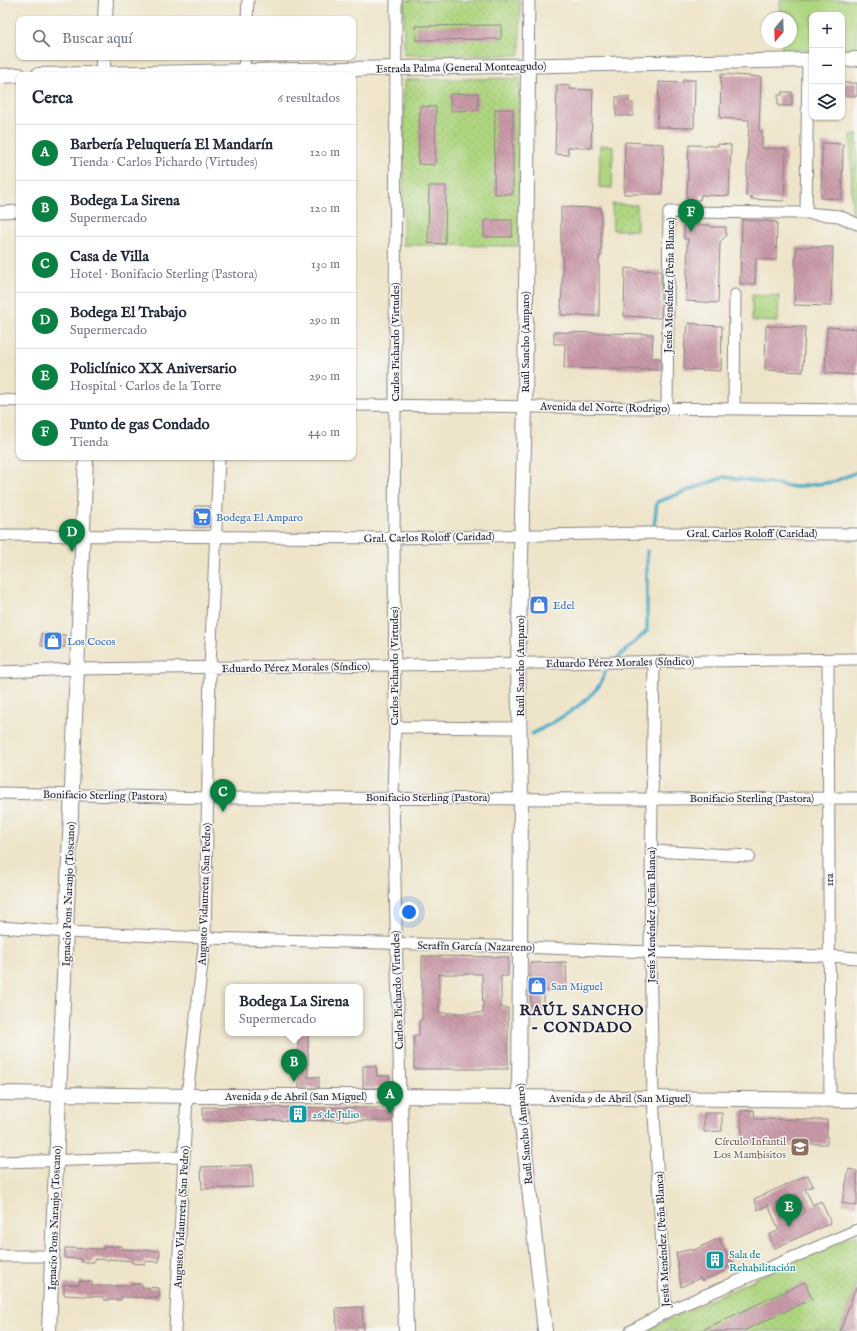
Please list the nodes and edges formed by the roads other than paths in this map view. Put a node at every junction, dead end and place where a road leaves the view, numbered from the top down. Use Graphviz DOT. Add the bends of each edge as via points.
graph roads {
  1 [pos="106,0"];
  2 [pos="248,0"];
  3 [pos="396,0"];
  4 [pos="529,0"];
  5 [pos="105,16"];
  6 [pos="247,16"];
  7 [pos="857,59"];
  8 [pos="103,60"];
  9 [pos="809,60"];
  10 [pos="845,60"];
  11 [pos="528,66"];
  12 [pos="244,68"];
  13 [pos="395,68"];
  14 [pos="103,72"];
  15 [pos="150,72"];
  16 [pos="16,75"];
  17 [pos="0,76"];
  18 [pos="809,84"];
  19 [pos="16,211"];
  20 [pos="0,212"];
  21 [pos="806,213"];
  22 [pos="857,224"];
  23 [pos="735,295"];
  24 [pos="0,400"];
  25 [pos="16,401"];
  26 [pos="356,405"];
  27 [pos="395,405"];
  28 [pos="525,406"];
  29 [pos="667,408"];
  30 [pos="734,409"];
  31 [pos="857,410"];
  32 [pos="86,460"];
  33 [pos="219,460"];
  34 [pos="857,534"];
  35 [pos="0,535"];
  36 [pos="83,536"];
  37 [pos="521,536"];
  38 [pos="216,537"];
  39 [pos="394,538"];
  40 [pos="857,659"];
  41 [pos="828,660"];
  42 [pos="654,661"];
  43 [pos="518,664"];
  44 [pos="394,665"];
  45 [pos="210,668"];
  46 [pos="77,669"];
  47 [pos="0,672"];
  48 [pos="395,727"];
  49 [pos="520,728"];
  50 [pos="0,794"];
  51 [pos="72,794"];
  52 [pos="393,797"];
  53 [pos="208,798"];
  54 [pos="521,798"];
  55 [pos="828,798"];
  56 [pos="857,798"];
  57 [pos="652,799"];
  58 [pos="652,851"];
  59 [pos="748,856"];
  60 [pos="0,927"];
  61 [pos="66,932"];
  62 [pos="205,938"];
  63 [pos="396,944"];
  64 [pos="520,947"];
  65 [pos="650,952"];
  66 [pos="830,956"];
  67 [pos="857,958"];
  68 [pos="0,1093"];
  69 [pos="60,1094"];
  70 [pos="188,1096"];
  71 [pos="400,1096"];
  72 [pos="519,1097"];
  73 [pos="653,1098"];
  74 [pos="830,1099"];
  75 [pos="857,1100"];
  76 [pos="184,1156"];
  77 [pos="57,1160"];
  78 [pos="0,1162"];
  79 [pos="857,1230"];
  80 [pos="0,1256"];
  81 [pos="53,1256"];
  82 [pos="666,1312"];
  83 [pos="50,1331"];
  84 [pos="175,1331"];
  85 [pos="406,1331"];
  86 [pos="545,1331"];
  87 [pos="631,1331"];
  1 -- 5 [label="street"];
  2 -- 6 [label="street"];
  3 -- 13 [label="street, Carlos Pichardo (Virtudes)"];
  4 -- 11 [label="street, Raúl Sancho (Amparo)"];
  7 -- 10 [label="street"];
  8 -- 14 [label="street"];
  9 -- 11 [label="street, Estrada Palma (General Monteagudo)"];
  11 -- 13 [label="street, Estrada Palma (General Monteagudo)"];
  11 -- 28 [label="street, Raúl Sancho (Amparo)"];
  12 -- 13 [label="street, Estrada Palma (General Monteagudo)"];
  12 -- 15 [label="street, Estrada Palma (General Monteagudo)"];
  13 -- 27 [label="street, Carlos Pichardo (Virtudes)"];
  16 -- 17 [label="street"];
  18 -- 21 [label="street"];
  19 -- 20 [label="street"];
  21 -- 22 [label="street" via="840,216"];
  21 -- 29 [label="street, Jesús Menéndez (Peña Blanca)" via="669,212"];
  23 -- 30 [label="street"];
  24 -- 25 [label="street"];
  26 -- 27 [label="street, Avenida del Norte (Rodrigo)"];
  27 -- 28 [label="street, Avenida del Norte (Rodrigo)"];
  27 -- 39 [label="street, Carlos Pichardo (Virtudes)"];
  28 -- 29 [label="street, Avenida del Norte (Rodrigo)"];
  28 -- 37 [label="street, Raúl Sancho (Amparo)"];
  29 -- 30 [label="street, Avenida del Norte (Rodrigo)"];
  30 -- 31 [label="street, Avenida del Norte (Rodrigo)"];
  32 -- 36 [label="street, Ignacio Pons Naranjo (Toscano)"];
  33 -- 38 [label="street, Augusto Vidaurreta (San Pedro)"];
  34 -- 37 [label="street, Gral. Carlos Roloff (Caridad)" via="647,533"];
  35 -- 36 [label="street, Gral. Carlos Roloff (Caridad)"];
  36 -- 38 [label="street, Gral. Carlos Roloff (Caridad)"];
  36 -- 46 [label="street, Ignacio Pons Naranjo (Toscano)"];
  37 -- 39 [label="street, Gral. Carlos Roloff (Caridad)"];
  37 -- 43 [label="street, Raúl Sancho (Amparo)"];
  38 -- 39 [label="street, Gral. Carlos Roloff (Caridad)"];
  38 -- 45 [label="street, Augusto Vidaurreta (San Pedro)"];
  39 -- 44 [label="street, Carlos Pichardo (Virtudes)"];
  40 -- 41 [label="street, Eduardo Pérez Morales (Síndico)"];
  41 -- 42 [label="street, Eduardo Pérez Morales (Síndico)"];
  41 -- 55 [label="street, 1ra"];
  42 -- 43 [label="street, Eduardo Pérez Morales (Síndico)"];
  42 -- 57 [label="street, Jesús Menéndez (Peña Blanca)"];
  43 -- 44 [label="street, Eduardo Pérez Morales (Síndico)"];
  43 -- 49 [label="street, Raúl Sancho (Amparo)"];
  44 -- 45 [label="street, Eduardo Pérez Morales (Síndico)"];
  44 -- 48 [label="street, Carlos Pichardo (Virtudes)"];
  45 -- 46 [label="street, Eduardo Pérez Morales (Síndico)"];
  45 -- 53 [label="street, Augusto Vidaurreta (San Pedro)"];
  46 -- 47 [label="street, Eduardo Pérez Morales (Síndico)"];
  46 -- 51 [label="street, Ignacio Pons Naranjo (Toscano)"];
  48 -- 49 [label="street"];
  48 -- 52 [label="street, Carlos Pichardo (Virtudes)"];
  49 -- 54 [label="street, Raúl Sancho (Amparo)"];
  50 -- 51 [label="street, Bonifacio Sterling (Pastora)"];
  51 -- 53 [label="street, Bonifacio Sterling (Pastora)"];
  51 -- 61 [label="street, Ignacio Pons Naranjo (Toscano)"];
  52 -- 53 [label="street, Bonifacio Sterling (Pastora)"];
  52 -- 54 [label="street, Bonifacio Sterling (Pastora)"];
  52 -- 63 [label="street, Carlos Pichardo (Virtudes)"];
  53 -- 62 [label="street, Augusto Vidaurreta (San Pedro)"];
  54 -- 57 [label="street, Bonifacio Sterling (Pastora)"];
  54 -- 64 [label="street, Raúl Sancho (Amparo)"];
  55 -- 56 [label="street, Bonifacio Sterling (Pastora)"];
  55 -- 57 [label="street, Bonifacio Sterling (Pastora)"];
  55 -- 66 [label="street, 1ra"];
  57 -- 58 [label="street, Jesús Menéndez (Peña Blanca)"];
  58 -- 59 [label="street"];
  58 -- 65 [label="street, Jesús Menéndez (Peña Blanca)"];
  60 -- 61 [label="street, Serafín García (Nazareno)"];
  61 -- 62 [label="street, Serafín García (Nazareno)"];
  61 -- 69 [label="street, Ignacio Pons Naranjo (Toscano)"];
  62 -- 63 [label="street, Serafín García (Nazareno)"];
  62 -- 70 [label="street, Augusto Vidaurreta (San Pedro)"];
  63 -- 64 [label="street, Serafín García (Nazareno)"];
  63 -- 71 [label="street, Carlos Pichardo (Virtudes)"];
  64 -- 65 [label="street, Serafín García (Nazareno)"];
  64 -- 72 [label="street, Raúl Sancho (Amparo)"];
  65 -- 66 [label="street, Serafín García (Nazareno)"];
  65 -- 73 [label="street, Jesús Menéndez (Peña Blanca)"];
  66 -- 67 [label="street, Serafín García (Nazareno)"];
  66 -- 74 [label="street, 1ra"];
  68 -- 69 [label="street, Avenida 9 de Abril (San Miguel)"];
  69 -- 70 [label="street, Avenida 9 de Abril (San Miguel)"];
  69 -- 77 [label="street, Ignacio Pons Naranjo (Toscano)"];
  70 -- 71 [label="street, Avenida 9 de Abril (San Miguel)"];
  70 -- 76 [label="street, Augusto Vidaurreta (San Pedro)"];
  71 -- 72 [label="street, Avenida 9 de Abril (San Miguel)"];
  71 -- 85 [label="street, Carlos Pichardo (Virtudes)"];
  72 -- 73 [label="street, Avenida 9 de Abril (San Miguel)"];
  72 -- 86 [label="street, Raúl Sancho (Amparo)"];
  73 -- 74 [label="street, Avenida 9 de Abril (San Miguel)"];
  73 -- 82 [label="street, Jesús Menéndez (Peña Blanca)"];
  74 -- 75 [label="street, Avenida 9 de Abril (San Miguel)"];
  76 -- 77 [label="street"];
  76 -- 84 [label="street, Augusto Vidaurreta (San Pedro)"];
  77 -- 78 [label="street"];
  77 -- 81 [label="street, Ignacio Pons Naranjo (Toscano)"];
  79 -- 82 [label="street"];
  80 -- 81 [label="street"];
  81 -- 83 [label="street, Ignacio Pons Naranjo (Toscano)"];
  82 -- 87 [label="street"];
}
